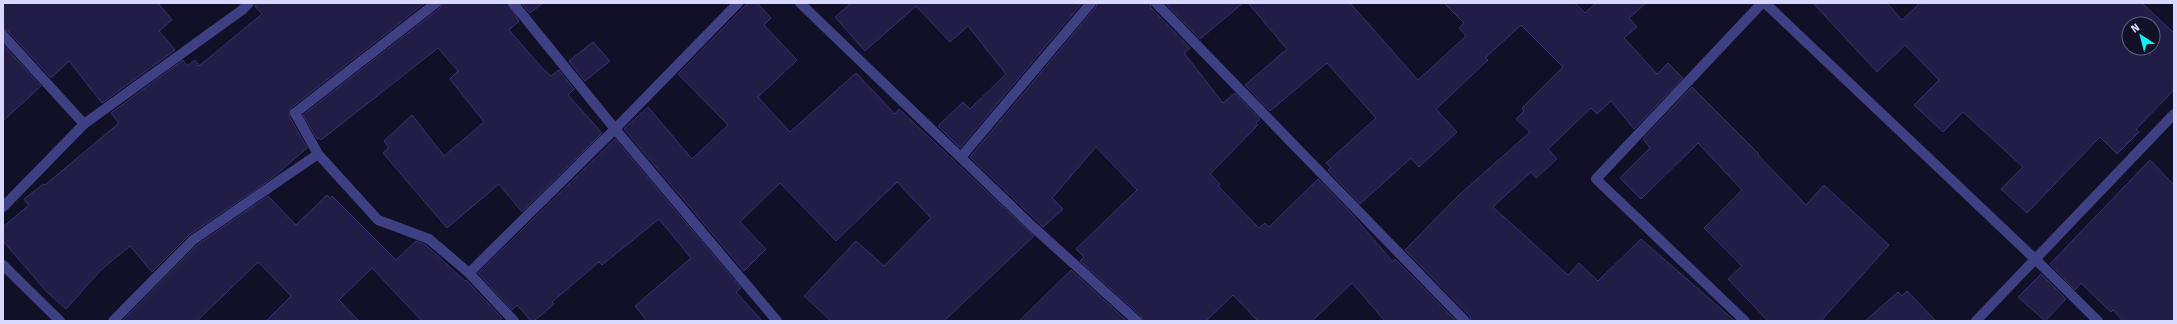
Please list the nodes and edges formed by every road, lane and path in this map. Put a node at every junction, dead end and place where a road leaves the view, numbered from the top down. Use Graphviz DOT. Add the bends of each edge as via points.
graph roads {
  1 [pos="436,3"];
  2 [pos="513,3"];
  3 [pos="738,3"];
  4 [pos="800,3"];
  5 [pos="1091,3"];
  6 [pos="1156,3"];
  7 [pos="1763,3"];
  8 [pos="243,5"];
  9 [pos="3,35"];
  10 [pos="2174,114"];
  11 [pos="84,124"];
  12 [pos="615,130"];
  13 [pos="318,154"];
  14 [pos="961,157"];
  15 [pos="3,207"];
  16 [pos="2035,259"];
  17 [pos="5,271"];
  18 [pos="469,273"];
  19 [pos="60,321"];
  20 [pos="113,321"];
  21 [pos="514,321"];
  22 [pos="777,321"];
  23 [pos="1137,321"];
  24 [pos="1465,321"];
  25 [pos="1745,321"];
  26 [pos="1976,321"];
  27 [pos="2098,321"];
  1 -- 13 [label="street" via="295,113"];
  2 -- 12 [label="street"];
  3 -- 12 [label="street"];
  4 -- 14 [label="street"];
  5 -- 14 [label="street"];
  6 -- 24 [label="street"];
  7 -- 16 [label="street"];
  7 -- 25 [label="street" via="1596,179"];
  8 -- 11 [label="street"];
  9 -- 11 [label="street"];
  10 -- 16 [label="street"];
  11 -- 15 [label="street"];
  12 -- 18 [label="street"];
  12 -- 22 [label="street"];
  13 -- 18 [label="street" via="378,220 429,238"];
  13 -- 20 [label="street" via="193,240"];
  14 -- 23 [label="street" via="1032,226"];
  16 -- 26 [label="street"];
  16 -- 27 [label="street"];
  17 -- 19 [label="street"];
  18 -- 21 [label="street"];
}
